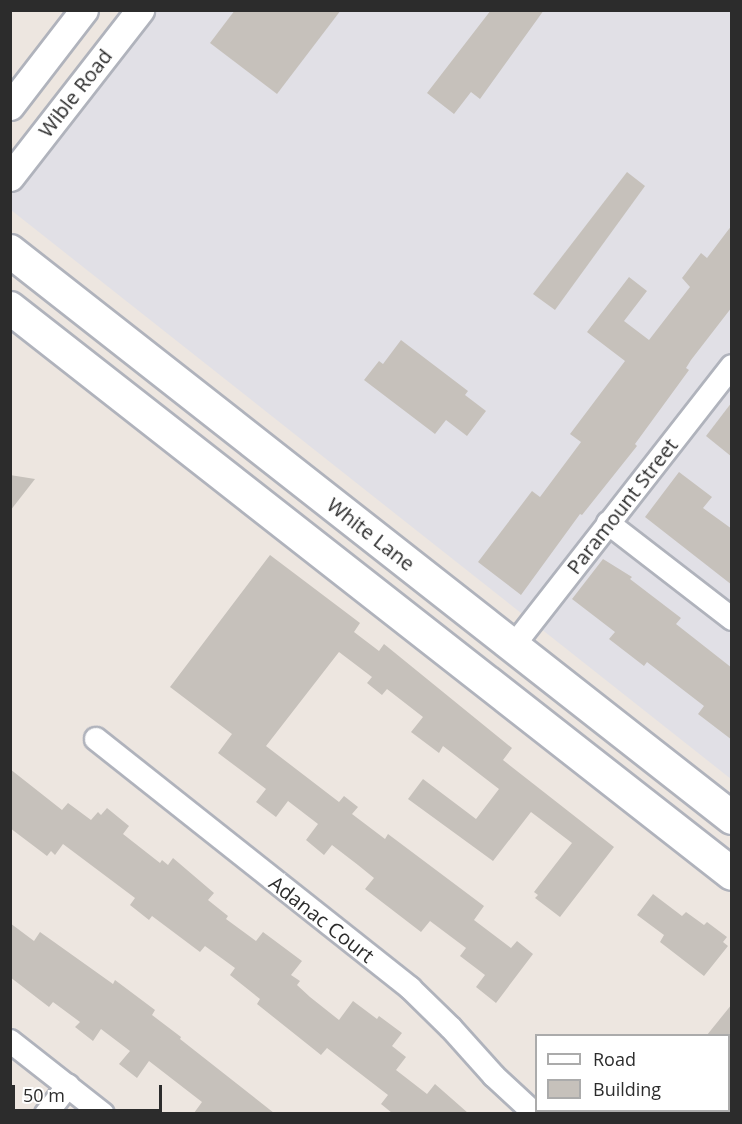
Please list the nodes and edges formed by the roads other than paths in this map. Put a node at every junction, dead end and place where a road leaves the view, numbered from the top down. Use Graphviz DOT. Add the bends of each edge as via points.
graph roads {
  1 [pos="84,10"];
  2 [pos="119,10"];
  3 [pos="140,10"];
  4 [pos="88,78"];
  5 [pos="10,106"];
  6 [pos="10,177"];
  7 [pos="10,251"];
  8 [pos="10,308"];
  9 [pos="732,366"];
  10 [pos="271,511"];
  11 [pos="609,523"];
  12 [pos="457,601"];
  13 [pos="732,619"];
  14 [pos="514,645"];
  15 [pos="96,739"];
  16 [pos="656,815"];
  17 [pos="732,818"];
  18 [pos="732,855"];
  19 [pos="732,874"];
  20 [pos="10,1041"];
  21 [pos="68,1086"];
  22 [pos="46,1113"];
  23 [pos="103,1113"];
  24 [pos="535,1113"];
  1 -- 5 [label="street"];
  2 -- 4 [label="street"];
  3 -- 4 [label="street, Wible Road"];
  4 -- 6 [label="street, Wible Road"];
  7 -- 12 [label="main road, White Lane"];
  8 -- 10 [label="main road"];
  9 -- 11 [label="street, Paramount Street"];
  10 -- 12 [label="main road" via="319,516"];
  10 -- 16 [label="main road"];
  11 -- 13 [label="street"];
  11 -- 14 [label="street, Paramount Street"];
  12 -- 14 [label="main road, White Lane"];
  14 -- 17 [label="main road, White Lane"];
  15 -- 24 [label="street, Adanac Court" via="410,988"];
  16 -- 18 [label="main road"];
  16 -- 19 [label="main road"];
  20 -- 21 [label="street"];
  21 -- 22 [label="street"];
  21 -- 23 [label="street"];
}
